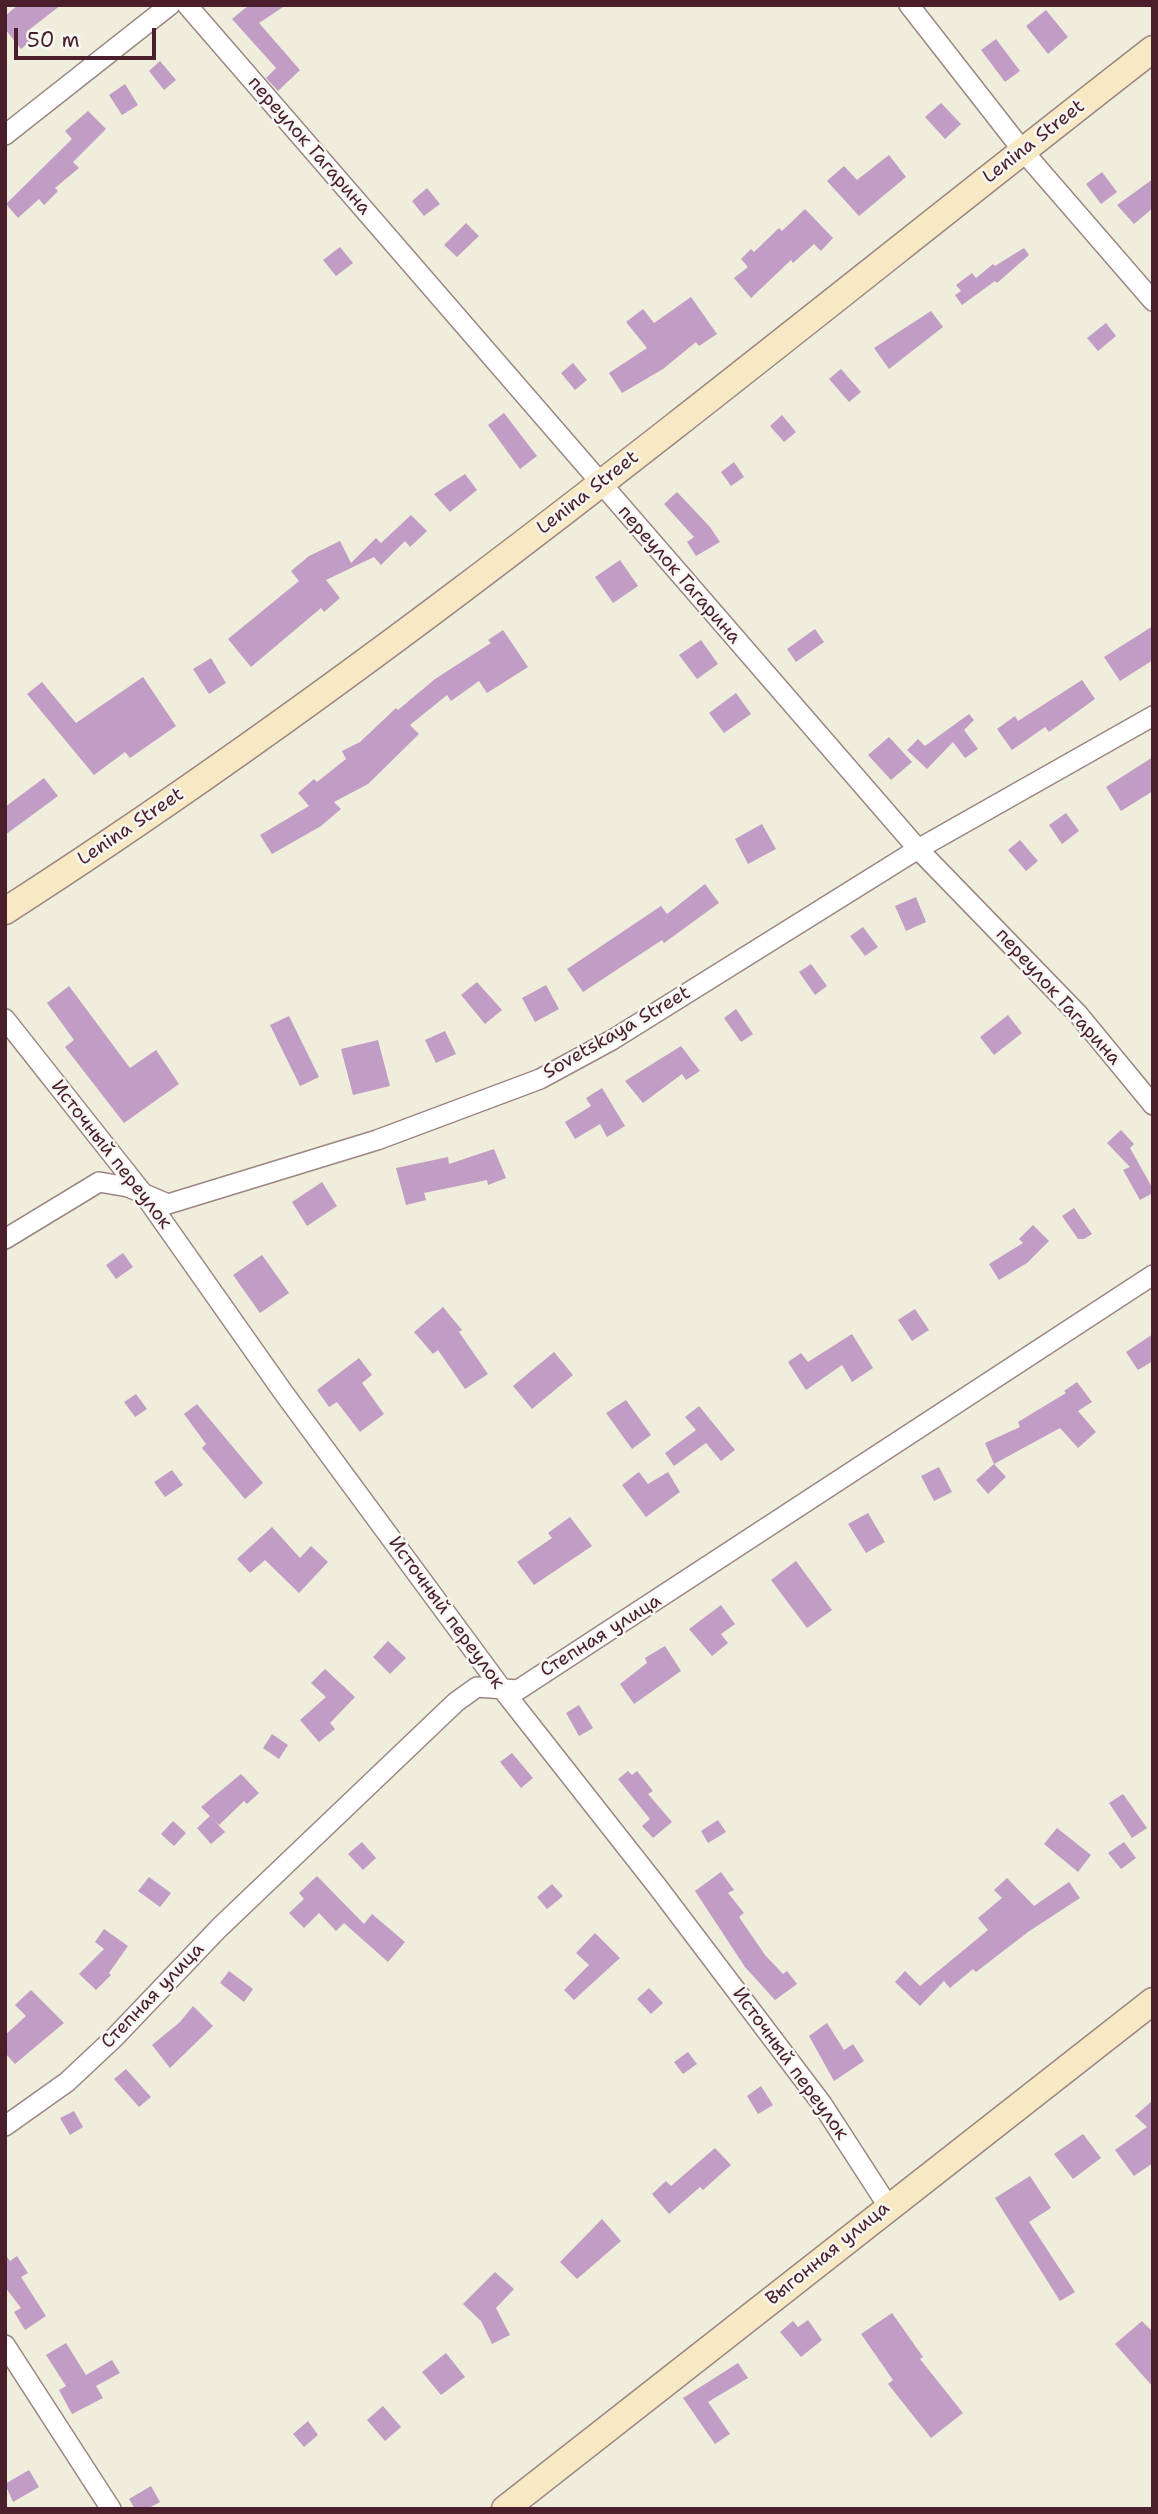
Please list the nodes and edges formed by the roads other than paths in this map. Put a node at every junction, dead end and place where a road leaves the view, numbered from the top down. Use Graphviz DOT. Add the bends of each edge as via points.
graph roads {
  1 [pos="170,5"];
  2 [pos="187,5"];
  3 [pos="909,5"];
  4 [pos="1153,49"];
  5 [pos="5,135"];
  6 [pos="1023,150"];
  7 [pos="1153,301"];
  8 [pos="600,484"];
  9 [pos="1153,716"];
  10 [pos="918,849"];
  11 [pos="5,911"];
  12 [pos="5,1019"];
  13 [pos="1153,1105"];
  14 [pos="145,1196"];
  15 [pos="5,1239"];
  16 [pos="1153,1275"];
  17 [pos="502,1689"];
  18 [pos="1153,2001"];
  19 [pos="5,2126"];
  20 [pos="888,2206"];
  21 [pos="5,2345"];
  22 [pos="111,2509"];
  23 [pos="505,2509"];
  1 -- 5 [label="street"];
  2 -- 8 [label="street, переулок Гагарина"];
  3 -- 6 [label="street"];
  4 -- 6 [label="street, Lenina Street"];
  6 -- 7 [label="street"];
  6 -- 8 [label="street, Lenina Street"];
  8 -- 10 [label="street, переулок Гагарина"];
  8 -- 11 [label="street, Lenina Street" via="415,627 213,772"];
  9 -- 10 [label="street, Sovetskaya Street"];
  10 -- 13 [label="street, переулок Гагарина" via="1078,1014"];
  10 -- 14 [label="street, Sovetskaya Street" via="612,1040 540,1079 377,1140 193,1197 169,1204"];
  12 -- 14 [label="street, Источный переулок"];
  14 -- 15 [label="street, Sovetskaya Street" via="128,1187 99,1182"];
  14 -- 17 [label="street, Источный переулок"];
  16 -- 17 [label="street, Степная улица" via="518,1690"];
  17 -- 19 [label="street, Степная улица" via="477,1687 456,1702 219,1928 115,2037 67,2082"];
  17 -- 20 [label="street, Источный переулок" via="822,2104"];
  18 -- 20 [label="street, Выгонная улица"];
  20 -- 23 [label="street, Выгонная улица"];
  21 -- 22 [label="street"];
}
